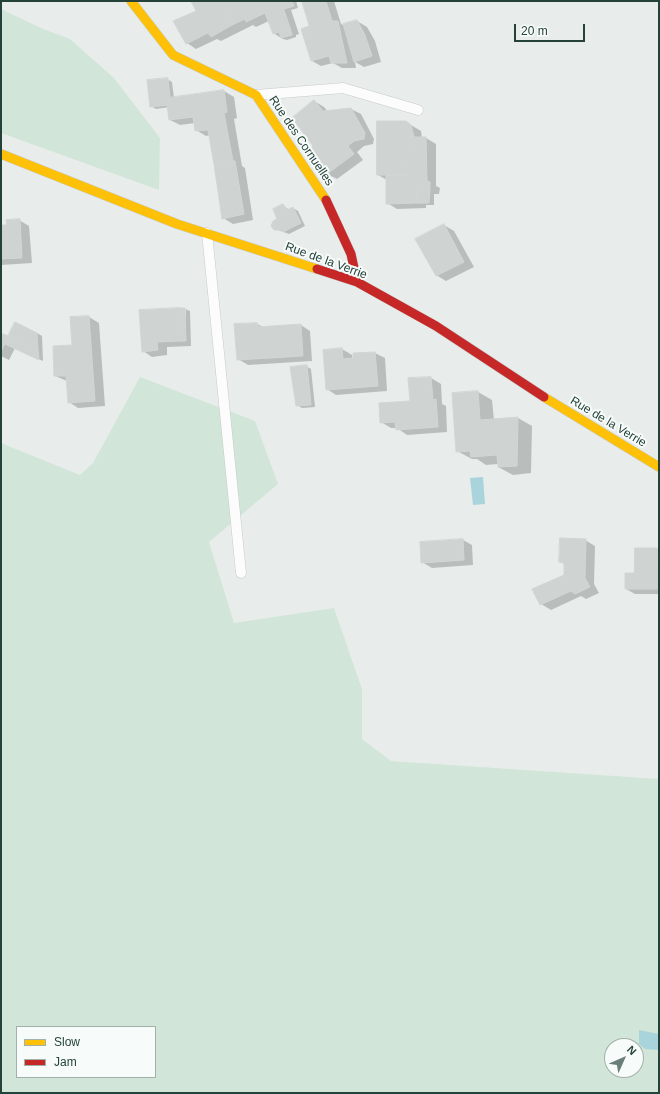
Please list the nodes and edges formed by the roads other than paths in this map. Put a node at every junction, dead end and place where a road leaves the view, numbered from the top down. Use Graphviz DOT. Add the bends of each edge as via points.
graph roads {
  1 [pos="131,1"];
  2 [pos="256,95"];
  3 [pos="418,110"];
  4 [pos="1,154"];
  5 [pos="207,233"];
  6 [pos="357,282"];
  7 [pos="659,467"];
  8 [pos="241,573"];
  1 -- 2 [label="street, Rue des Cornuelles" via="173,55"];
  2 -- 3 [label="lane" via="343,88"];
  2 -- 6 [label="street, Rue des Cornuelles" via="323,194 351,254"];
  4 -- 5 [label="street, Rue de la Verrie" via="177,224"];
  5 -- 6 [label="street, Rue de la Verrie"];
  5 -- 8 [label="lane"];
  6 -- 7 [label="street, Rue de la Verrie" via="436,326 584,422"];
}
